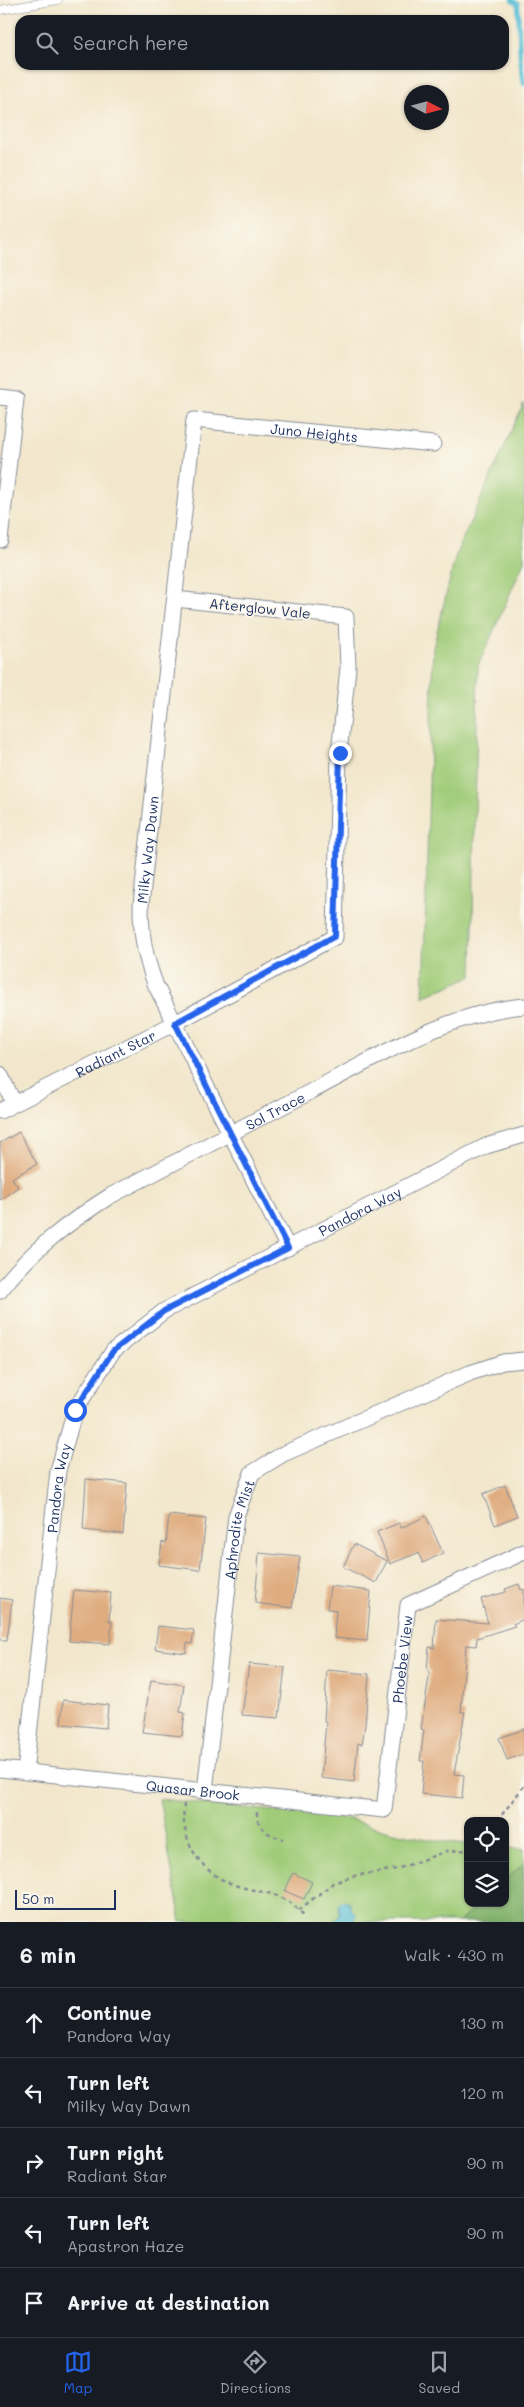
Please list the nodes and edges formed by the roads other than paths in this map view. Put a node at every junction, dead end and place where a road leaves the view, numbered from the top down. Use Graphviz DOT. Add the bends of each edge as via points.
graph roads {
  1 [pos="58,0"];
  2 [pos="0,10"];
  3 [pos="0,397"];
  4 [pos="194,420"];
  5 [pos="433,444"];
  6 [pos="0,540"];
  7 [pos="175,599"];
  8 [pos="335,936"];
  9 [pos="524,1006"];
  10 [pos="175,1023"];
  11 [pos="0,1074"];
  12 [pos="14,1103"];
  13 [pos="0,1111"];
  14 [pos="232,1133"];
  15 [pos="524,1135"];
  16 [pos="288,1248"];
  17 [pos="0,1291"];
  18 [pos="524,1360"];
  19 [pos="524,1552"];
  20 [pos="0,1769"];
  21 [pos="25,1772"];
  22 [pos="205,1791"];
  23 [pos="384,1810"];
  1 -- 2 [label="lane"];
  3 -- 6 [label="street" via="16,399"];
  4 -- 5 [label="street, Juno Heights"];
  4 -- 7 [label="street, Milky Way Dawn"];
  7 -- 8 [label="street, Afterglow Vale" via="346,617 348,668 340,753"];
  7 -- 10 [label="street, Milky Way Dawn" via="141,905 141,936 146,960"];
  8 -- 10 [label="street, Radiant Star"];
  9 -- 14 [label="street, Sol Trace" via="451,1022 390,1050"];
  10 -- 12 [label="street, Radiant Star"];
  10 -- 14 [label="street, Milky Way Dawn"];
  11 -- 12 [label="street"];
  12 -- 13 [label="street, Radiant Star"];
  14 -- 16 [label="street, Milky Way Dawn"];
  14 -- 17 [label="street, Sol Trace" via="110,1196 70,1222 37,1250"];
  15 -- 16 [label="street, Pandora Way" via="486,1146"];
  16 -- 21 [label="street, Pandora Way" via="164,1311 113,1351 75,1410 58,1471"];
  18 -- 22 [label="street, Aphrodite Mist" via="503,1362 470,1373 284,1454 252,1473 236,1516"];
  19 -- 23 [label="street, Phoebe View" via="408,1605"];
  20 -- 21 [label="street, Quasar Brook"];
  21 -- 22 [label="street, Quasar Brook"];
  22 -- 23 [label="street, Quasar Brook"];
}
